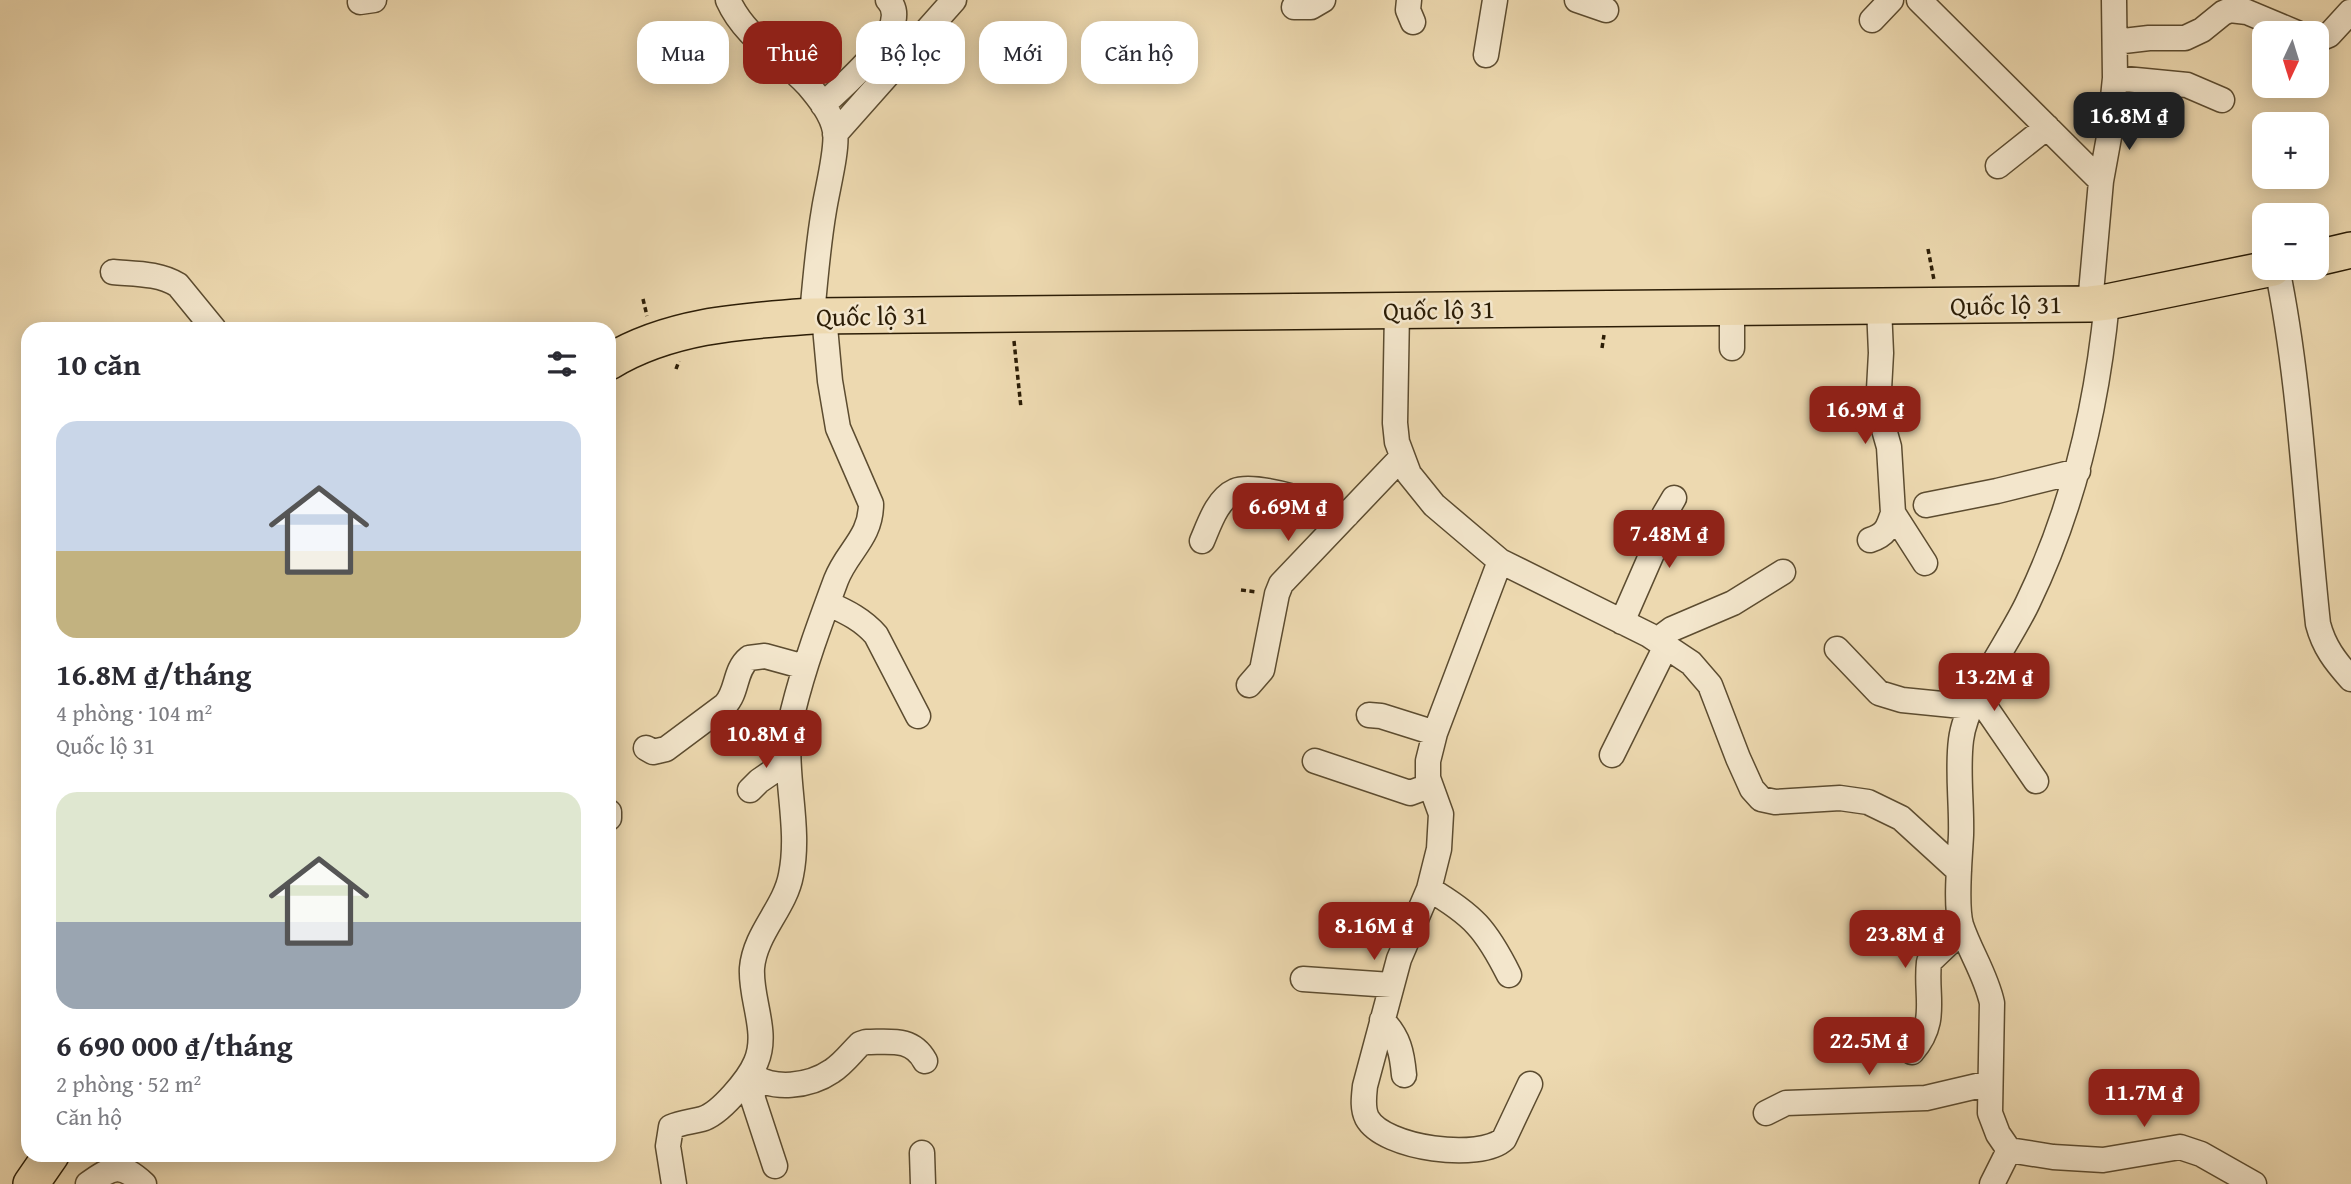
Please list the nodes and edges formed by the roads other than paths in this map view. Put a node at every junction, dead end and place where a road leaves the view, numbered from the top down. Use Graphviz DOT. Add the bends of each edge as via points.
graph roads {
  1 [pos="728,0"];
  2 [pos="888,0"];
  3 [pos="954,0"];
  4 [pos="1323,0"];
  5 [pos="1495,0"];
  6 [pos="1577,0"];
  7 [pos="1891,0"];
  8 [pos="1919,0"];
  9 [pos="2113,0"];
  10 [pos="2249,6"];
  11 [pos="1294,7"];
  12 [pos="1606,10"];
  13 [pos="2350,12"];
  14 [pos="1872,20"];
  15 [pos="2276,21"];
  16 [pos="2329,35"];
  17 [pos="2115,42"];
  18 [pos="1486,55"];
  19 [pos="2115,78"];
  20 [pos="2222,100"];
  21 [pos="823,104"];
  22 [pos="2047,127"];
  23 [pos="835,134"];
  24 [pos="1998,166"];
  25 [pos="2101,181"];
  26 [pos="2351,250"];
  27 [pos="2329,255"];
  28 [pos="113,272"];
  29 [pos="2252,273"];
  30 [pos="2278,280"];
  31 [pos="2098,303"];
  32 [pos="1879,307"];
  33 [pos="1732,308"];
  34 [pos="1396,311"];
  35 [pos="818,316"];
  36 [pos="208,322"];
  37 [pos="1732,348"];
  38 [pos="616,358"];
  39 [pos="1401,458"];
  40 [pos="2078,471"];
  41 [pos="1674,498"];
  42 [pos="1926,505"];
  43 [pos="1893,513"];
  44 [pos="1347,515"];
  45 [pos="1870,540"];
  46 [pos="1202,541"];
  47 [pos="1500,561"];
  48 [pos="1926,563"];
  49 [pos="1783,572"];
  50 [pos="829,604"];
  51 [pos="1622,622"];
  52 [pos="1661,643"];
  53 [pos="1837,649"];
  54 [pos="805,667"];
  55 [pos="2351,679"];
  56 [pos="1249,685"];
  57 [pos="1975,701"];
  58 [pos="1369,715"];
  59 [pos="918,716"];
  60 [pos="1435,733"];
  61 [pos="646,748"];
  62 [pos="1612,755"];
  63 [pos="788,761"];
  64 [pos="1315,761"];
  65 [pos="2036,781"];
  66 [pos="1429,786"];
  67 [pos="750,790"];
  68 [pos="1959,871"];
  69 [pos="1429,888"];
  70 [pos="1960,923"];
  71 [pos="1509,975"];
  72 [pos="1303,979"];
  73 [pos="1391,985"];
  74 [pos="1382,1020"];
  75 [pos="1912,1052"];
  76 [pos="925,1061"];
  77 [pos="751,1074"];
  78 [pos="1404,1075"];
  79 [pos="1990,1083"];
  80 [pos="1530,1084"];
  81 [pos="1766,1112"];
  82 [pos="2009,1150"];
  83 [pos="922,1153"];
  84 [pos="46,1162"];
  85 [pos="775,1166"];
  86 [pos="31,1184"];
  87 [pos="88,1184"];
  88 [pos="144,1184"];
  89 [pos="674,1184"];
  90 [pos="923,1184"];
  91 [pos="1992,1184"];
  92 [pos="2253,1184"];
  1 -- 21 [label="street" via="746,29"];
  2 -- 21 [label="street" via="895,21 891,34"];
  3 -- 23 [label="street"];
  4 -- 11 [label="street" via="1311,7"];
  5 -- 18 [label="street"];
  6 -- 12 [label="street"];
  7 -- 14 [label="street"];
  8 -- 22 [label="street"];
  9 -- 17 [label="street"];
  10 -- 15 [label="street"];
  10 -- 17 [label="street" via="2223,13 2185,38"];
  13 -- 16 [label="street"];
  17 -- 19 [label="street"];
  19 -- 20 [label="street" via="2187,85"];
  19 -- 25 [label="street"];
  21 -- 23 [label="street"];
  22 -- 24 [label="street"];
  22 -- 25 [label="street"];
  23 -- 35 [label="street" via="817,249"];
  25 -- 31 [label="street"];
  26 -- 27 [label="highway"];
  28 -- 36 [label="street" via="171,281"];
  29 -- 31 [label="highway, Quốc lộ 31"];
  30 -- 55 [label="street" via="2286,310 2318,624 2323,643"];
  31 -- 32 [label="highway, Quốc lộ 31"];
  31 -- 40 [label="street" via="2099,377"];
  32 -- 33 [label="highway, Quốc lộ 31"];
  32 -- 43 [label="street" via="1878,408 1889,447"];
  33 -- 34 [label="highway, Quốc lộ 31"];
  33 -- 37 [label="street"];
  34 -- 35 [label="highway, Quốc lộ 31"];
  34 -- 39 [label="street" via="1395,423"];
  35 -- 38 [label="highway, Quốc lộ 31" via="731,322 680,332"];
  35 -- 50 [label="street" via="838,428 871,505 868,528 843,564"];
  39 -- 44 [label="street"];
  39 -- 47 [label="street" via="1434,505"];
  40 -- 42 [label="street"];
  40 -- 57 [label="street" via="2028,604"];
  41 -- 51 [label="street"];
  43 -- 45 [label="street" via="1882,537"];
  43 -- 48 [label="street"];
  44 -- 46 [label="street" via="1297,498 1235,491 1218,507"];
  44 -- 56 [label="street" via="1282,584 1262,670"];
  47 -- 51 [label="street"];
  47 -- 60 [label="street"];
  49 -- 52 [label="street" via="1733,603 1672,629"];
  50 -- 54 [label="street"];
  50 -- 59 [label="street" via="869,626"];
  51 -- 52 [label="street"];
  52 -- 62 [label="street"];
  52 -- 68 [label="street" via="1691,663 1710,685 1738,758 1761,799 1868,802 1901,818"];
  53 -- 57 [label="street" via="1879,693 1902,700"];
  54 -- 61 [label="street" via="765,656 749,658 725,705 666,749 653,752"];
  54 -- 63 [label="street" via="789,731"];
  57 -- 65 [label="street"];
  57 -- 68 [label="street" via="1961,738"];
  58 -- 60 [label="street"];
  60 -- 66 [label="street"];
  63 -- 67 [label="street"];
  63 -- 77 [label="street" via="794,859 791,879 753,956 761,1038"];
  64 -- 66 [label="street" via="1410,793"];
  66 -- 69 [label="street" via="1442,824"];
  68 -- 70 [label="street"];
  69 -- 71 [label="street" via="1478,923"];
  69 -- 73 [label="street"];
  70 -- 75 [label="street" via="1950,942 1929,962 1929,1019 1925,1035"];
  70 -- 79 [label="street" via="1989,985"];
  72 -- 73 [label="street"];
  73 -- 74 [label="street"];
  74 -- 78 [label="street" via="1397,1038"];
  74 -- 80 [label="street" via="1363,1101 1373,1126 1406,1144 1455,1149 1497,1146"];
  76 -- 77 [label="street" via="913,1045 866,1042 834,1070 808,1082 774,1084"];
  77 -- 85 [label="street" via="753,1099"];
  77 -- 89 [label="street" via="710,1115 671,1127 668,1146"];
  79 -- 81 [label="street" via="1926,1098 1786,1103"];
  79 -- 82 [label="street" via="1992,1122"];
  82 -- 91 [label="street"];
  82 -- 92 [label="street" via="2103,1160 2180,1147"];
  83 -- 90 [label="street"];
  84 -- 86 [label="highway"];
  87 -- 88 [label="street" via="116,1169 128,1170"];
}
